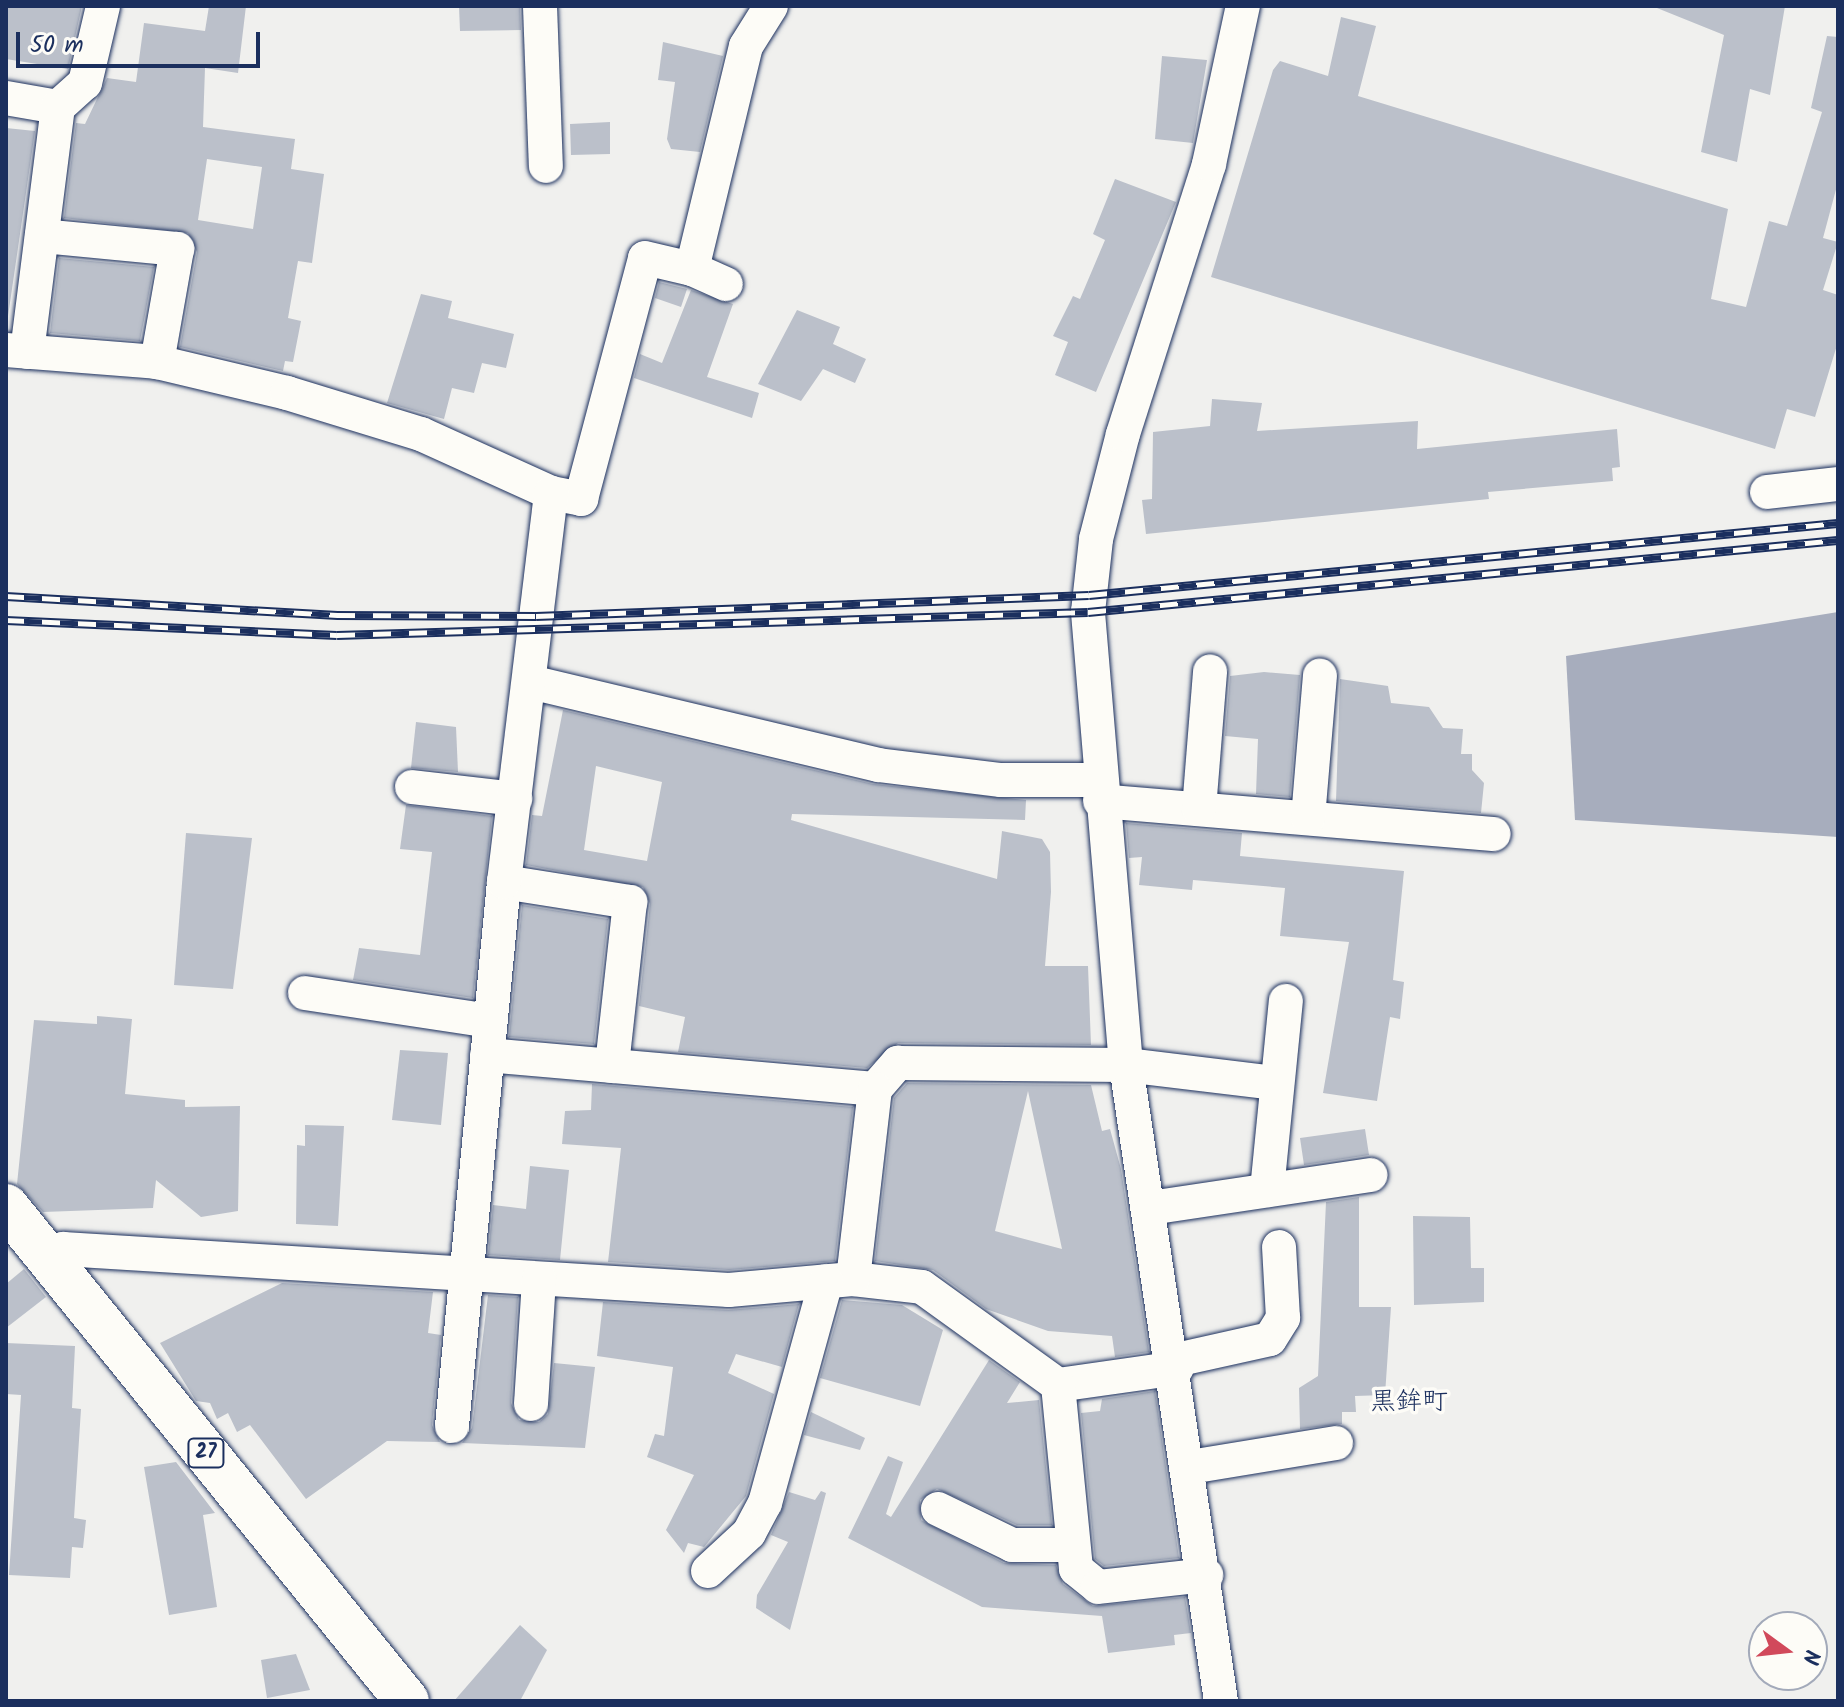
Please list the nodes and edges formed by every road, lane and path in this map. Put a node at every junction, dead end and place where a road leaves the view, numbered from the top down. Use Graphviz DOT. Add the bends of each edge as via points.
graph roads {
  1 [pos="103,6"];
  2 [pos="540,6"];
  3 [pos="771,6"];
  4 [pos="1243,6"];
  5 [pos="6,98"];
  6 [pos="58,107"];
  7 [pos="546,166"];
  8 [pos="42,236"];
  9 [pos="692,269"];
  10 [pos="726,284"];
  11 [pos="17,351"];
  12 [pos="157,362"];
  13 [pos="1838,484"];
  14 [pos="1767,492"];
  15 [pos="551,493"];
  16 [pos="1210,671"];
  17 [pos="1320,676"];
  18 [pos="530,682"];
  19 [pos="412,787"];
  20 [pos="1099,791"];
  21 [pos="515,799"];
  22 [pos="1199,809"];
  23 [pos="1308,818"];
  24 [pos="1494,834"];
  25 [pos="504,882"];
  26 [pos="305,993"];
  27 [pos="1286,1001"];
  28 [pos="490,1021"];
  29 [pos="487,1055"];
  30 [pos="1126,1065"];
  31 [pos="612,1066"];
  32 [pos="1274,1083"];
  33 [pos="875,1089"];
  34 [pos="1371,1175"];
  35 [pos="1267,1190"];
  36 [pos="6,1206"];
  37 [pos="1150,1208"];
  38 [pos="1279,1247"];
  39 [pos="47,1257"];
  40 [pos="466,1274"];
  41 [pos="539,1279"];
  42 [pos="839,1280"];
  43 [pos="1176,1364"];
  44 [pos="1058,1385"];
  45 [pos="531,1404"];
  46 [pos="452,1426"];
  47 [pos="1336,1443"];
  48 [pos="1190,1467"];
  49 [pos="938,1509"];
  50 [pos="1073,1545"];
  51 [pos="708,1571"];
  52 [pos="1206,1575"];
  53 [pos="407,1701"];
  54 [pos="1221,1701"];
  1 -- 6 [label="street" via="85,83"];
  2 -- 7 [label="street"];
  3 -- 9 [label="street" via="746,46"];
  4 -- 20 [label="street" via="1209,164 1096,539 1088,612"];
  5 -- 6 [label="street"];
  6 -- 8 [label="street"];
  8 -- 11 [label="street"];
  8 -- 12 [label="street" via="177,249"];
  9 -- 10 [label="street"];
  9 -- 15 [label="street" via="645,258 581,499"];
  11 -- 12 [label="street"];
  12 -- 15 [label="street" via="421,434"];
  13 -- 14 [label="street"];
  15 -- 18 [label="street"];
  16 -- 22 [label="street"];
  17 -- 23 [label="street"];
  18 -- 20 [label="street" via="878,765"];
  18 -- 21 [label="street"];
  19 -- 21 [label="street"];
  20 -- 22 [label="street"];
  20 -- 30 [label="street"];
  21 -- 25 [label="street"];
  22 -- 23 [label="street"];
  23 -- 24 [label="street"];
  25 -- 28 [label="street"];
  25 -- 31 [label="street" via="630,902"];
  26 -- 28 [label="street"];
  27 -- 32 [label="street"];
  28 -- 29 [label="street"];
  29 -- 31 [label="street"];
  29 -- 40 [label="street"];
  30 -- 32 [label="street"];
  30 -- 33 [label="street" via="898,1063"];
  30 -- 37 [label="street"];
  31 -- 33 [label="street"];
  32 -- 35 [label="street"];
  33 -- 42 [label="street"];
  34 -- 35 [label="street"];
  35 -- 37 [label="street"];
  36 -- 39 [label="main road, 27"];
  37 -- 43 [label="street"];
  38 -- 43 [label="street" via="1283,1318 1270,1339"];
  39 -- 40 [label="street" via="63,1249"];
  39 -- 53 [label="main road, 27"];
  40 -- 41 [label="street"];
  40 -- 46 [label="street"];
  41 -- 42 [label="street" via="729,1290"];
  41 -- 45 [label="street"];
  42 -- 44 [label="street" via="922,1287"];
  42 -- 51 [label="street" via="765,1503 749,1533"];
  43 -- 44 [label="street"];
  43 -- 48 [label="street"];
  44 -- 50 [label="street"];
  47 -- 48 [label="street"];
  48 -- 52 [label="street"];
  49 -- 50 [label="street" via="1012,1545"];
  50 -- 52 [label="street" via="1076,1569 1098,1587"];
  52 -- 54 [label="street"];
}
